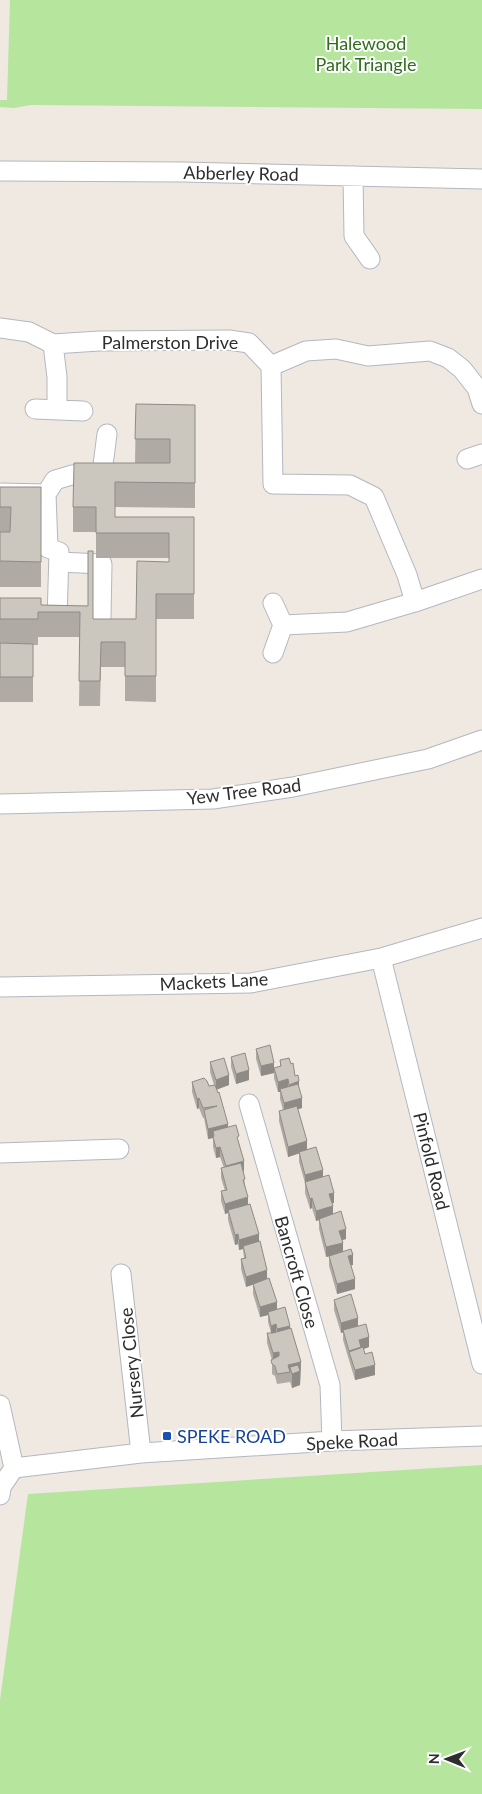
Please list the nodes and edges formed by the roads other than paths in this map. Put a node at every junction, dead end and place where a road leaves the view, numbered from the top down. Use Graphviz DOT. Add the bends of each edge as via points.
graph roads {
  1 [pos="0,172"];
  2 [pos="353,176"];
  3 [pos="482,178"];
  4 [pos="370,259"];
  5 [pos="0,328"];
  6 [pos="53,344"];
  7 [pos="271,366"];
  8 [pos="482,404"];
  9 [pos="35,409"];
  10 [pos="57,409"];
  11 [pos="83,411"];
  12 [pos="108,434"];
  13 [pos="0,493"];
  14 [pos="46,494"];
  15 [pos="59,562"];
  16 [pos="482,579"];
  17 [pos="414,602"];
  18 [pos="273,603"];
  19 [pos="101,618"];
  20 [pos="58,619"];
  21 [pos="282,625"];
  22 [pos="273,654"];
  23 [pos="482,740"];
  24 [pos="0,804"];
  25 [pos="482,928"];
  26 [pos="381,958"];
  27 [pos="0,987"];
  28 [pos="249,1104"];
  29 [pos="119,1149"];
  30 [pos="0,1153"];
  31 [pos="121,1274"];
  32 [pos="482,1364"];
  33 [pos="0,1404"];
  34 [pos="482,1436"];
  35 [pos="332,1441"];
  36 [pos="141,1453"];
  37 [pos="14,1468"];
  38 [pos="0,1495"];
  1 -- 2 [label="street, Abberley Road"];
  2 -- 3 [label="street, Abberley Road"];
  2 -- 4 [label="street" via="354,236"];
  5 -- 6 [label="street" via="29,332"];
  6 -- 7 [label="street, Palmerston Drive" via="229,340 249,343"];
  6 -- 10 [label="street"];
  7 -- 8 [label="street" via="306,351 336,349 368,356 430,351 462,368 477,388"];
  7 -- 17 [label="street" via="274,484 350,485 374,497 408,575"];
  9 -- 10 [label="street"];
  10 -- 11 [label="street"];
  12 -- 14 [label="street" via="102,473 55,480"];
  13 -- 14 [label="street"];
  14 -- 15 [label="street" via="48,548 59,552"];
  15 -- 19 [label="street" via="102,564"];
  15 -- 20 [label="street"];
  16 -- 17 [label="street"];
  17 -- 21 [label="street" via="346,622"];
  18 -- 21 [label="street"];
  21 -- 22 [label="street"];
  23 -- 24 [label="street, Yew Tree Road" via="428,759 213,799"];
  25 -- 26 [label="street, Mackets Lane"];
  26 -- 27 [label="street, Mackets Lane" via="251,982"];
  26 -- 32 [label="street, Pinfold Road"];
  28 -- 35 [label="street, Bancroft Close" via="330,1385"];
  29 -- 30 [label="street"];
  31 -- 36 [label="street, Nursery Close"];
  33 -- 37 [label="street"];
  34 -- 35 [label="street, Speke Road"];
  35 -- 36 [label="street, Speke Road"];
  36 -- 37 [label="street, Speke Road"];
  37 -- 38 [label="street" via="1,1487"];
}
